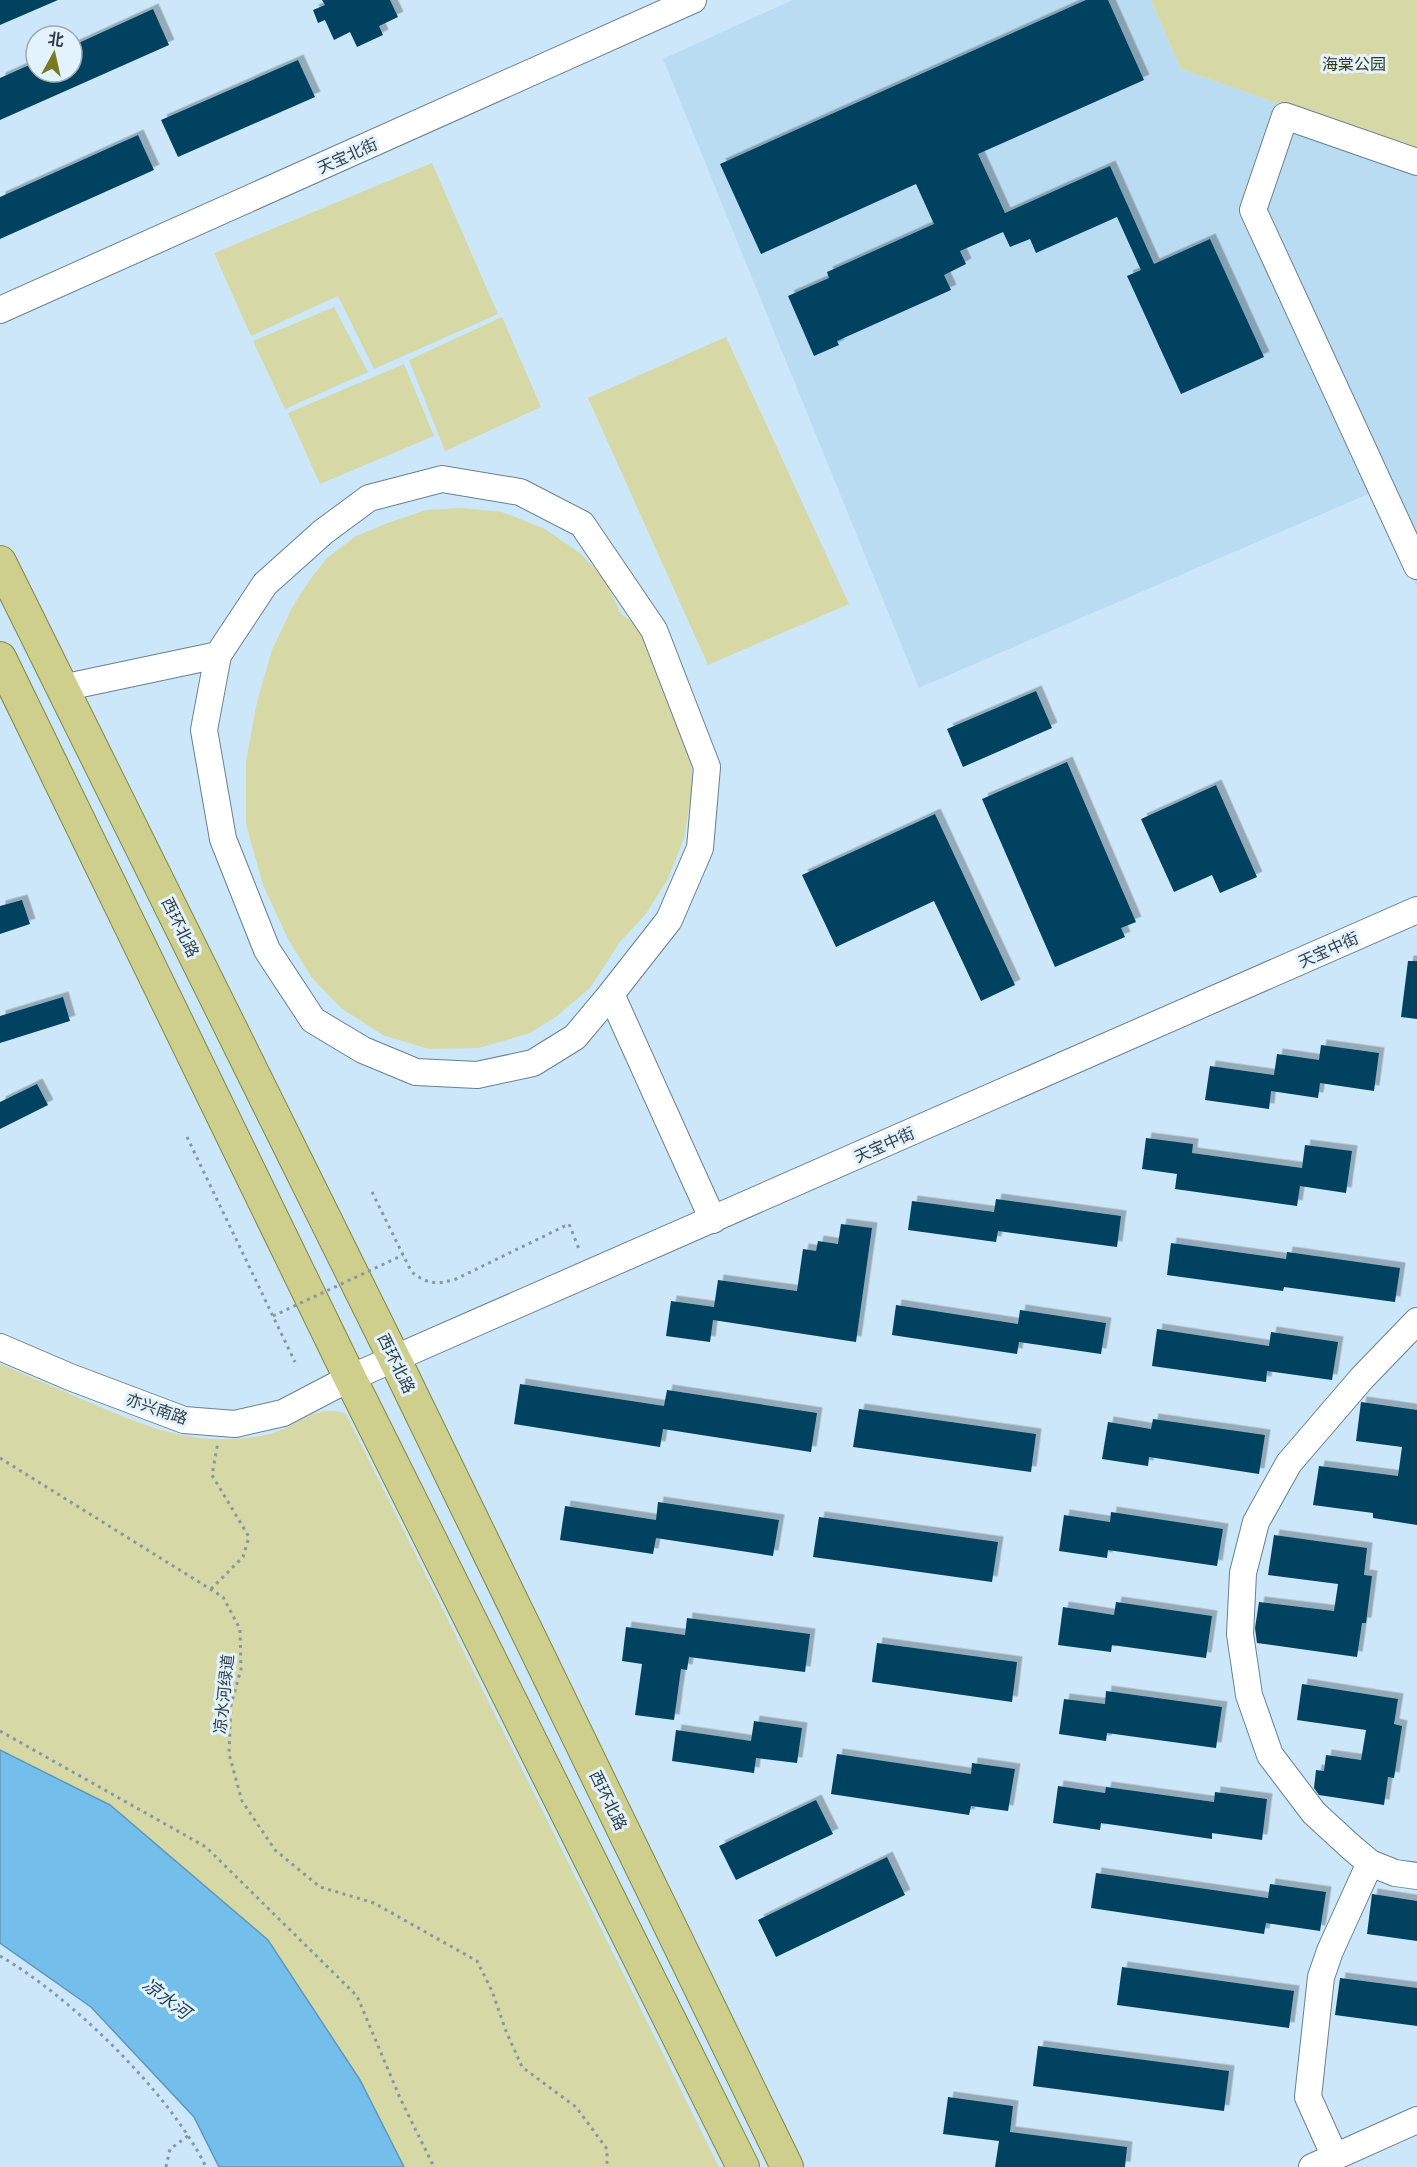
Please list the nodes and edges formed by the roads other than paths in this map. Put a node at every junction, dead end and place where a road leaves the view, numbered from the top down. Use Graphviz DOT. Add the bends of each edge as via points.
graph roads {
  1 [pos="693,0"];
  2 [pos="1417,162"];
  3 [pos="0,310"];
  4 [pos="0,562"];
  5 [pos="1417,566"];
  6 [pos="218,655"];
  7 [pos="0,658"];
  8 [pos="62,688"];
  9 [pos="1417,909"];
  10 [pos="611,994"];
  11 [pos="713,1220"];
  12 [pos="1417,1321"];
  13 [pos="0,1347"];
  14 [pos="395,1360"];
  15 [pos="350,1378"];
  16 [pos="1370,1863"];
  17 [pos="1417,1876"];
  18 [pos="1417,2120"];
  19 [pos="1324,2162"];
  20 [pos="743,2167"];
  21 [pos="788,2167"];
  1 -- 3 [label="street, 天宝北街"];
  2 -- 5 [label="street" via="1285,116 1253,210"];
  4 -- 8 [label="main road, 西环北路"];
  6 -- 8 [label="street"];
  6 -- 10 [label="street" via="204,730 222,839 267,950 313,1020 363,1050 416,1072 477,1076 533,1063 575,1037"];
  6 -- 10 [label="street" via="266,584 323,532 369,498 442,478 520,492 582,524 654,630 707,767 700,848 669,920"];
  7 -- 15 [label="main road"];
  8 -- 14 [label="main road, 西环北路"];
  9 -- 11 [label="street, 天宝中街"];
  10 -- 11 [label="street"];
  11 -- 14 [label="street, 天宝中街"];
  12 -- 16 [label="street" via="1289,1463 1256,1522 1244,1573 1240,1634 1249,1695 1270,1755 1314,1813"];
  13 -- 15 [label="street, 亦兴南路" via="184,1420 235,1424 283,1413"];
  14 -- 15 [label="street, 天宝中街"];
  14 -- 21 [label="main road, 西环北路"];
  15 -- 20 [label="main road"];
  16 -- 17 [label="street"];
  16 -- 19 [label="street" via="1321,1977 1308,2097"];
  18 -- 19 [label="street"];
}
